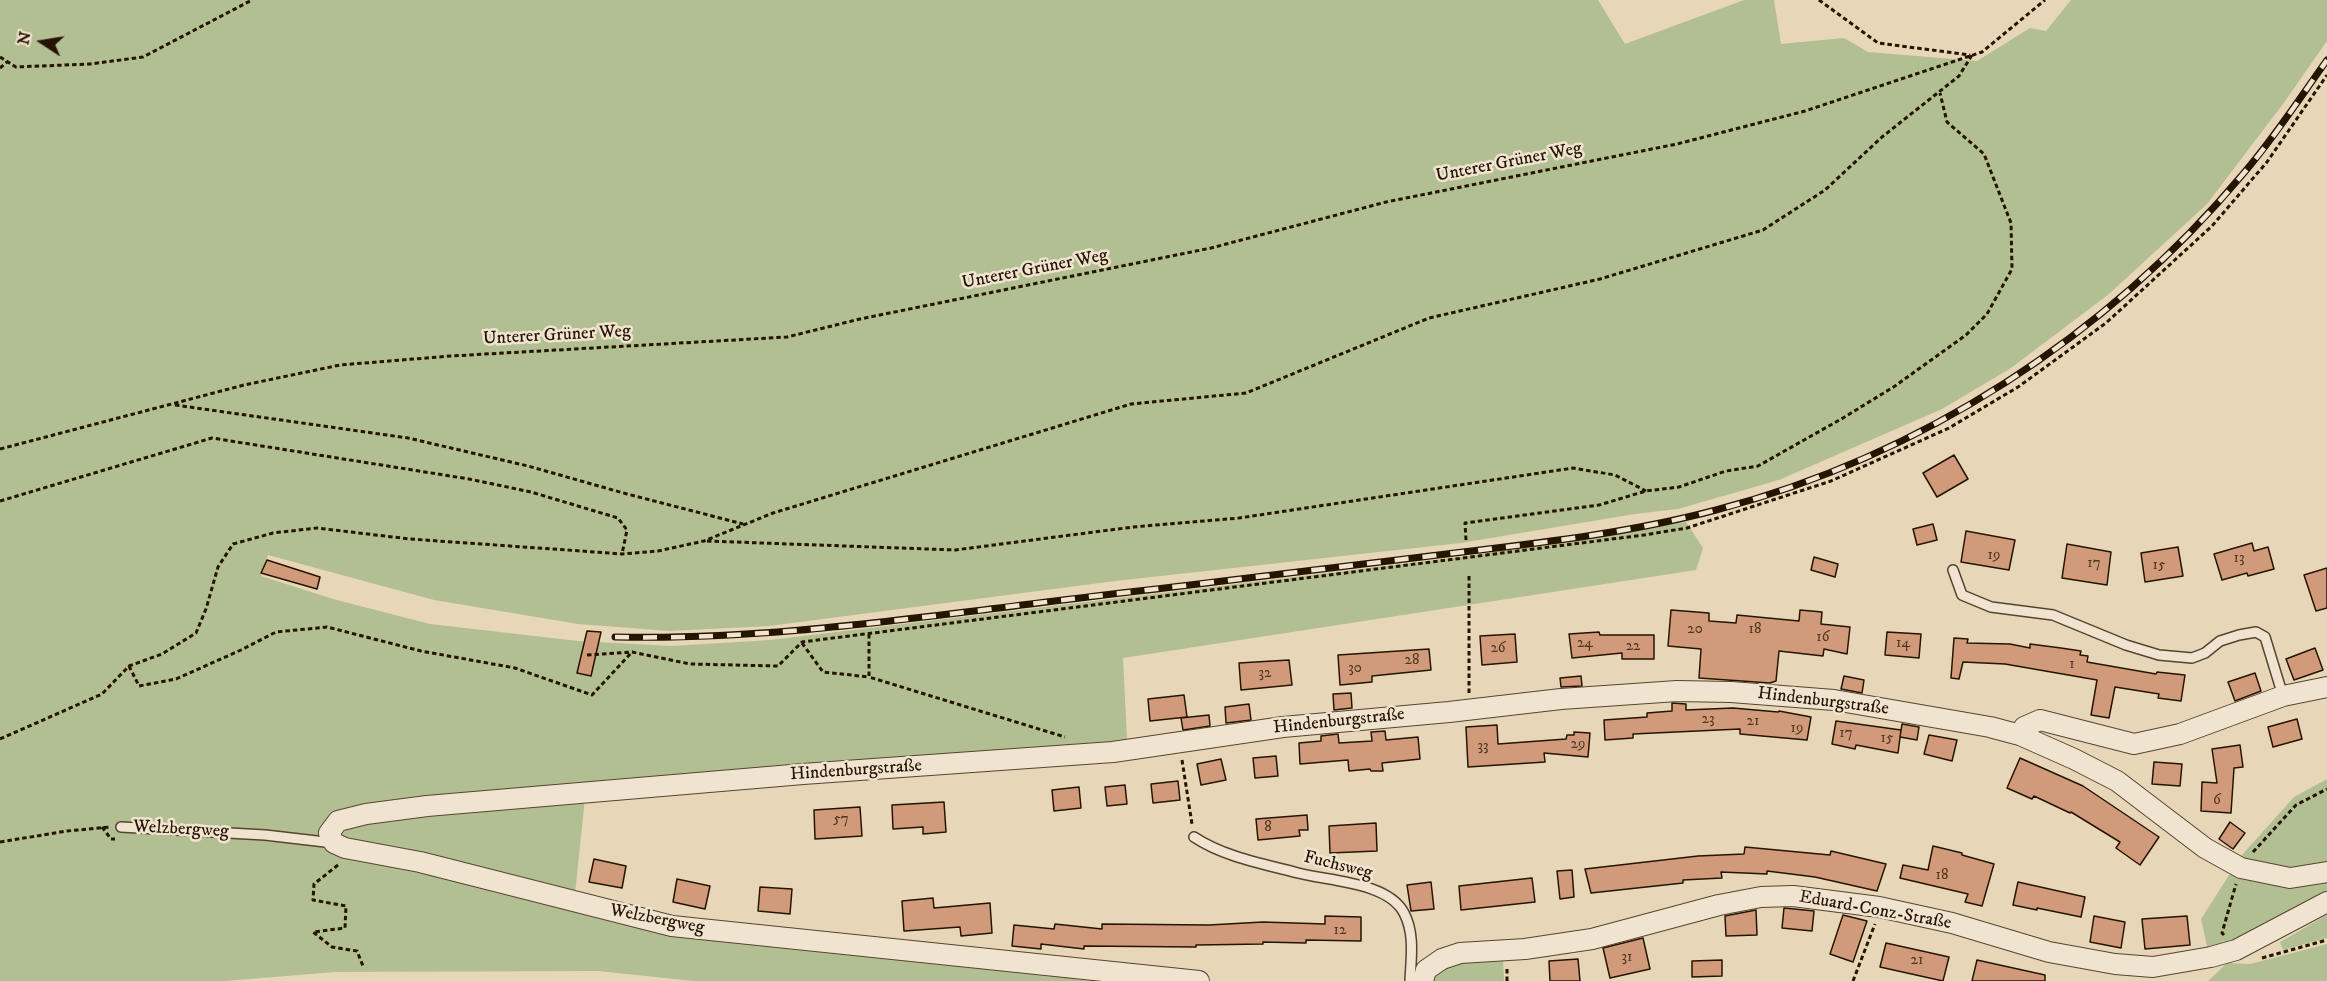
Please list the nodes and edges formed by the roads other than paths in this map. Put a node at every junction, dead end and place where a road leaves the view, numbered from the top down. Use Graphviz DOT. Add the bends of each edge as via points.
graph roads {
  1 [pos="1953,570"];
  2 [pos="2327,687"];
  3 [pos="2283,696"];
  4 [pos="2020,735"];
  5 [pos="121,826"];
  6 [pos="1194,837"];
  7 [pos="334,843"];
  8 [pos="2327,872"];
  9 [pos="2327,902"];
  10 [pos="1199,981"];
  11 [pos="1410,981"];
  12 [pos="1423,981"];
  1 -- 3 [label="lane" via="1962,595 1991,607 2053,615 2159,655 2192,658 2220,642 2256,632 2265,637"];
  2 -- 3 [label="street"];
  3 -- 4 [label="street" via="2180,734 2134,744 2040,720 2024,727"];
  4 -- 7 [label="street, Hindenburgstraße" via="1834,700 1677,691 1283,727 1180,743 1017,760 426,806 338,821 329,833"];
  4 -- 8 [label="street, Hindenburgstraße" via="2117,781 2205,848 2290,878"];
  5 -- 7 [label="lane, Welzbergweg"];
  6 -- 11 [label="lane, Fuchsweg" via="1210,848 1300,874 1357,884 1388,896 1403,911 1412,937"];
  7 -- 10 [label="street, Welzbergweg" via="672,926"];
  9 -- 12 [label="street, Eduard-Conz-Straße" via="2236,950 2153,967 2049,952 1952,923 1879,907 1793,896 1761,897 1592,939 1460,953 1442,958 1426,970"];
}
